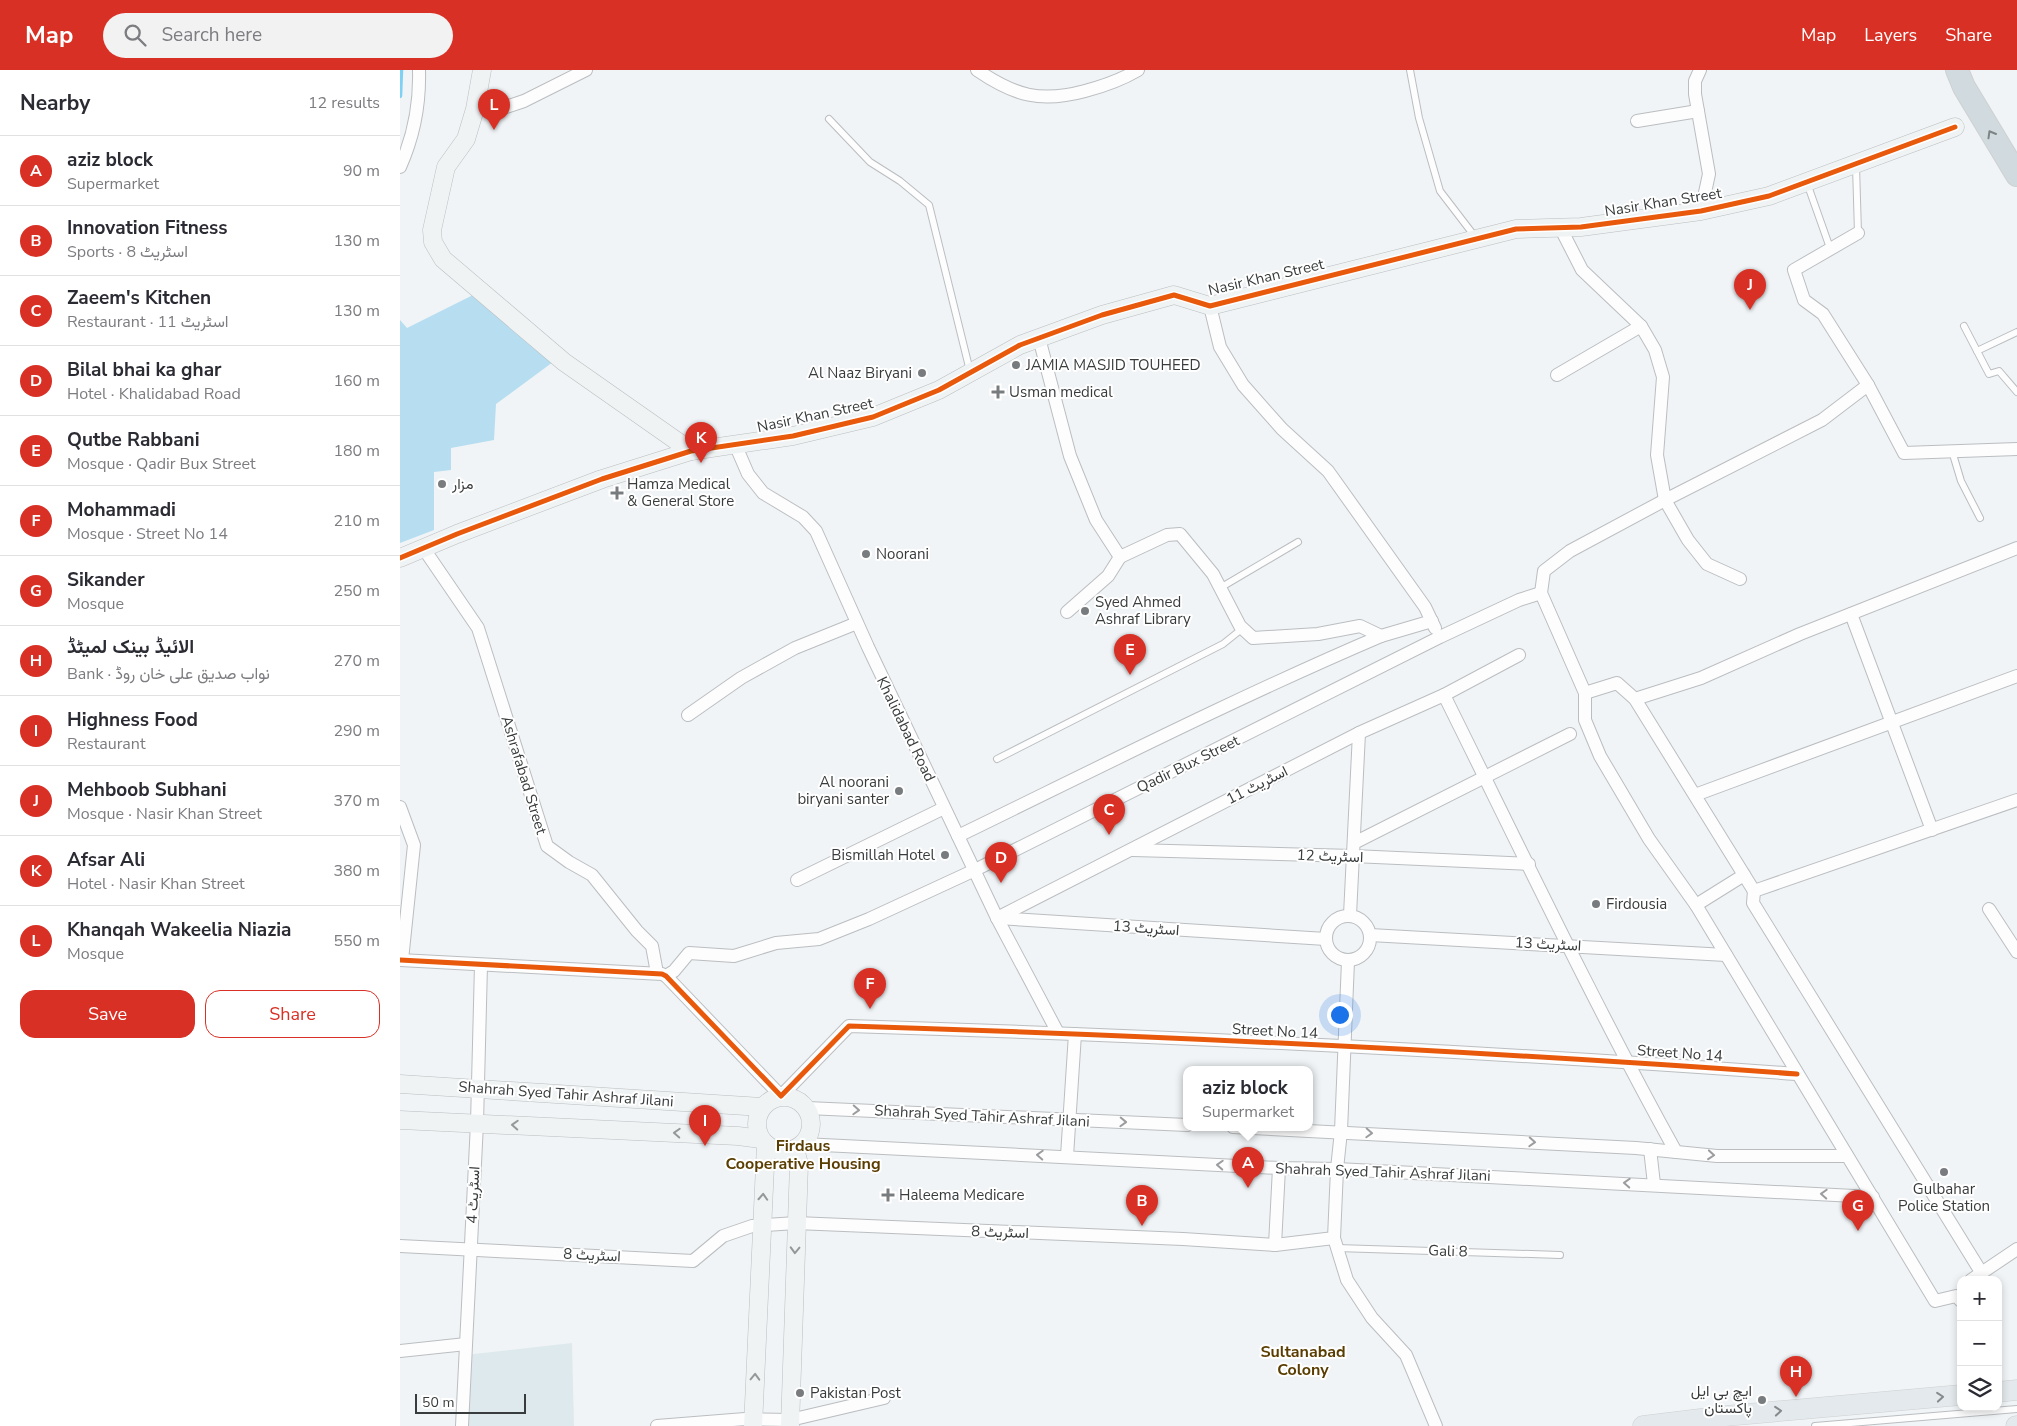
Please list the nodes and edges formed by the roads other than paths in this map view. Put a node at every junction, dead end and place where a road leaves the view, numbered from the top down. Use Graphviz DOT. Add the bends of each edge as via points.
graph roads {
  1 [pos="419,70"];
  2 [pos="482,70"];
  3 [pos="586,70"];
  4 [pos="977,70"];
  5 [pos="1138,70"];
  6 [pos="1410,70"];
  7 [pos="1700,70"];
  8 [pos="1957,70"];
  9 [pos="475,109"];
  10 [pos="1698,111"];
  11 [pos="829,119"];
  12 [pos="1637,122"];
  13 [pos="1955,127"];
  14 [pos="1856,163"];
  15 [pos="400,167"];
  16 [pos="2017,175"];
  17 [pos="1807,182"];
  18 [pos="1701,211"];
  19 [pos="1560,227"];
  20 [pos="1858,233"];
  21 [pos="1476,238"];
  22 [pos="1830,248"];
  23 [pos="1210,306"];
  24 [pos="1641,326"];
  25 [pos="1964,326"];
  26 [pos="2017,332"];
  27 [pos="1039,338"];
  28 [pos="1977,351"];
  29 [pos="970,372"];
  30 [pos="1557,375"];
  31 [pos="1868,386"];
  32 [pos="2017,392"];
  33 [pos="735,444"];
  34 [pos="2017,449"];
  35 [pos="691,451"];
  36 [pos="1952,451"];
  37 [pos="1665,500"];
  38 [pos="1980,518"];
  39 [pos="1298,542"];
  40 [pos="2017,548"];
  41 [pos="424,549"];
  42 [pos="1120,557"];
  43 [pos="400,558"];
  44 [pos="1740,579"];
  45 [pos="1220,588"];
  46 [pos="1541,593"];
  47 [pos="1066,612"];
  48 [pos="1851,614"];
  49 [pos="1432,621"];
  50 [pos="857,623"];
  51 [pos="1243,628"];
  52 [pos="1381,636"];
  53 [pos="1440,637"];
  54 [pos="1519,655"];
  55 [pos="2017,676"];
  56 [pos="1585,693"];
  57 [pos="1444,695"];
  58 [pos="1635,699"];
  59 [pos="688,714"];
  60 [pos="1891,723"];
  61 [pos="1359,733"];
  62 [pos="1570,734"];
  63 [pos="998,759"];
  64 [pos="1485,777"];
  65 [pos="1696,795"];
  66 [pos="2017,800"];
  67 [pos="400,807"];
  68 [pos="944,808"];
  69 [pos="1932,830"];
  70 [pos="958,836"];
  71 [pos="1130,850"];
  72 [pos="1353,850"];
  73 [pos="1529,864"];
  74 [pos="974,870"];
  75 [pos="1744,875"];
  76 [pos="797,880"];
  77 [pos="1754,891"];
  78 [pos="1696,905"];
  79 [pos="1989,909"];
  80 [pos="1350,915"];
  81 [pos="997,918"];
  82 [pos="1370,936"];
  83 [pos="1326,939"];
  84 [pos="1567,945"];
  85 [pos="2017,952"];
  86 [pos="1726,955"];
  87 [pos="401,960"];
  88 [pos="1348,961"];
  89 [pos="481,965"];
  90 [pos="662,974"];
  91 [pos="1058,1033"];
  92 [pos="1075,1034"];
  93 [pos="1345,1046"];
  94 [pos="1626,1062"];
  95 [pos="1797,1074"];
  96 [pos="400,1084"];
  97 [pos="477,1088"];
  98 [pos="781,1096"];
  99 [pos="762,1107"];
  100 [pos="807,1108"];
  101 [pos="400,1120"];
  102 [pos="1070,1120"];
  103 [pos="477,1123"];
  104 [pos="1183,1125"];
  105 [pos="1313,1130"];
  106 [pos="1341,1131"];
  107 [pos="763,1141"];
  108 [pos="799,1147"];
  109 [pos="1650,1149"];
  110 [pos="1676,1152"];
  111 [pos="1066,1156"];
  112 [pos="1847,1156"];
  113 [pos="1279,1168"];
  114 [pos="1337,1169"];
  115 [pos="1654,1184"];
  116 [pos="1873,1197"];
  117 [pos="796,1223"];
  118 [pos="761,1225"];
  119 [pos="1335,1243"];
  120 [pos="1275,1245"];
  121 [pos="400,1246"];
  122 [pos="470,1248"];
  123 [pos="2017,1248"];
  124 [pos="1560,1255"];
  125 [pos="1976,1276"];
  126 [pos="1957,1296"];
  127 [pos="466,1344"];
  128 [pos="400,1351"];
  129 [pos="1957,1395"];
  130 [pos="884,1398"];
  131 [pos="2017,1409"];
  132 [pos="753,1422"];
  133 [pos="790,1423"];
  134 [pos="462,1426"];
  135 [pos="657,1426"];
  136 [pos="1436,1426"];
  137 [pos="1643,1426"];
  138 [pos="1815,1426"];
  1 -- 15 [label="street" via="416,121"];
  2 -- 9 [label="street"];
  3 -- 9 [label="street" via="524,102 500,110"];
  4 -- 5 [label="street" via="1009,89 1050,98 1100,88"];
  6 -- 21 [label="lane" via="1419,118 1440,190"];
  7 -- 10 [label="street" via="1695,81"];
  16 -- 8 [label="highway, one-way"];
  9 -- 35 [label="street" via="466,139 446,168 432,230 437,250 564,362"];
  10 -- 12 [label="street"];
  10 -- 18 [label="street" via="1709,174"];
  11 -- 29 [label="lane" via="870,162 929,205"];
  13 -- 14 [label="street, Nasir Khan Street"];
  14 -- 17 [label="street, Nasir Khan Street"];
  14 -- 20 [label="lane"];
  17 -- 18 [label="street, Nasir Khan Street" via="1769,196"];
  17 -- 22 [label="lane"];
  18 -- 19 [label="street, Nasir Khan Street"];
  19 -- 21 [label="street, Nasir Khan Street" via="1516,228"];
  19 -- 24 [label="street" via="1582,270"];
  20 -- 22 [label="street"];
  21 -- 23 [label="street, Nasir Khan Street"];
  22 -- 31 [label="street" via="1794,270 1804,300 1823,314"];
  23 -- 27 [label="street, Nasir Khan Street" via="1174,295"];
  23 -- 49 [label="street" via="1220,347 1242,385 1328,472"];
  24 -- 30 [label="street"];
  24 -- 37 [label="street" via="1655,350 1662,378 1657,455"];
  25 -- 28 [label="lane"];
  26 -- 28 [label="lane"];
  27 -- 29 [label="street, Nasir Khan Street" via="1020,344"];
  27 -- 42 [label="street" via="1070,456 1096,520"];
  28 -- 32 [label="lane" via="1988,374 1999,371"];
  29 -- 33 [label="street, Nasir Khan Street" via="939,390 873,417 793,436"];
  31 -- 36 [label="street" via="1904,453"];
  31 -- 37 [label="street" via="1822,420"];
  33 -- 35 [label="street, Nasir Khan Street"];
  33 -- 50 [label="street, Khalidabad Road" via="748,474 763,493 803,517 816,532"];
  34 -- 36 [label="street"];
  35 -- 41 [label="street, Nasir Khan Street" via="602,480"];
  36 -- 38 [label="lane" via="1961,481"];
  37 -- 44 [label="street" via="1688,540 1707,564"];
  37 -- 46 [label="street" via="1570,552 1544,571"];
  39 -- 45 [label="lane"];
  40 -- 48 [label="street"];
  41 -- 43 [label="street, Nasir Khan Street"];
  41 -- 90 [label="street, Ashrafabad Street" via="478,628 546,846 592,875 652,946"];
  42 -- 45 [label="street" via="1166,535 1180,534 1213,574"];
  42 -- 47 [label="street" via="1108,576"];
  45 -- 51 [label="street"];
  46 -- 53 [label="street, Qadir Bux Street"];
  46 -- 56 [label="street"];
  48 -- 58 [label="street" via="1701,678"];
  48 -- 60 [label="street"];
  49 -- 52 [label="street"];
  49 -- 53 [label="street"];
  50 -- 59 [label="street" via="795,648 741,678"];
  50 -- 68 [label="street, Khalidabad Road"];
  51 -- 52 [label="street" via="1253,638 1318,634 1360,626"];
  51 -- 63 [label="lane" via="1223,644"];
  52 -- 70 [label="street"];
  53 -- 74 [label="street, Qadir Bux Street"];
  54 -- 57 [label="street, اسٹریٹ 11"];
  55 -- 60 [label="street"];
  56 -- 58 [label="street" via="1617,683"];
  56 -- 78 [label="street" via="1585,720 1600,756 1649,839"];
  57 -- 61 [label="street, اسٹریٹ 11"];
  57 -- 64 [label="street"];
  58 -- 65 [label="street"];
  60 -- 65 [label="street"];
  60 -- 69 [label="street"];
  61 -- 71 [label="street, اسٹریٹ 11"];
  61 -- 72 [label="street"];
  62 -- 64 [label="street"];
  64 -- 72 [label="street"];
  64 -- 73 [label="street"];
  65 -- 75 [label="street"];
  66 -- 69 [label="street"];
  67 -- 87 [label="street" via="414,845"];
  68 -- 70 [label="street, Khalidabad Road"];
  68 -- 76 [label="street"];
  69 -- 77 [label="street"];
  70 -- 74 [label="street, Khalidabad Road"];
  71 -- 72 [label="street, اسٹریٹ 12"];
  71 -- 81 [label="street, اسٹریٹ 11"];
  72 -- 73 [label="street, اسٹریٹ 12"];
  72 -- 80 [label="street"];
  73 -- 84 [label="street"];
  74 -- 81 [label="street, Khalidabad Road"];
  74 -- 90 [label="street, Qadir Bux Street" via="819,939 776,943 734,956 689,954 674,971"];
  75 -- 77 [label="street"];
  75 -- 78 [label="street"];
  77 -- 125 [label="street" via="1752,903"];
  78 -- 86 [label="street"];
  79 -- 85 [label="street"];
  80 -- 82 [label="street" via="1362,920"];
  80 -- 83 [label="street" via="1335,920 1329,926"];
  81 -- 83 [label="street, اسٹریٹ 13"];
  81 -- 91 [label="street, Khalidabad Road"];
  82 -- 84 [label="street, اسٹریٹ 13"];
  82 -- 88 [label="street" via="1365,953"];
  83 -- 88 [label="street" via="1327,947 1334,956"];
  84 -- 86 [label="street, اسٹریٹ 13"];
  84 -- 94 [label="street"];
  86 -- 95 [label="street"];
  87 -- 89 [label="street"];
  88 -- 93 [label="street"];
  89 -- 90 [label="street"];
  89 -- 97 [label="street, اسٹریٹ 4"];
  90 -- 98 [label="street"];
  91 -- 92 [label="street, Street No 14"];
  91 -- 98 [label="street, Street No 14" via="849,1026"];
  92 -- 93 [label="street, Street No 14"];
  92 -- 102 [label="street"];
  93 -- 94 [label="street, Street No 14"];
  93 -- 106 [label="street"];
  94 -- 95 [label="street, Street No 14"];
  94 -- 110 [label="street"];
  95 -- 112 [label="street"];
  96 -- 97 [label="street, Shahrah Syed Tahir Ashraf Jilani"];
  97 -- 99 [label="street, Shahrah Syed Tahir Ashraf Jilani"];
  97 -- 103 [label="street, اسٹریٹ 4"];
  98 -- 99 [label="street" via="769,1100"];
  98 -- 100 [label="street" via="799,1100"];
  99 -- 107 [label="street" via="757,1130"];
  100 -- 102 [label="street, Shahrah Syed Tahir Ashraf Jilani, one-way"];
  100 -- 108 [label="street" via="812,1127"];
  101 -- 103 [label="street, Shahrah Syed Tahir Ashraf Jilani"];
  102 -- 104 [label="street, Shahrah Syed Tahir Ashraf Jilani, one-way"];
  102 -- 111 [label="street"];
  107 -- 103 [label="street, Shahrah Syed Tahir Ashraf Jilani, one-way" via="738,1136"];
  103 -- 122 [label="street, اسٹریٹ 4"];
  105 -- 106 [label="street"];
  106 -- 109 [label="street, one-way"];
  106 -- 114 [label="street"];
  107 -- 108 [label="street" via="783,1151"];
  118 -- 107 [label="street, one-way"];
  111 -- 108 [label="street, Shahrah Syed Tahir Ashraf Jilani, one-way"];
  108 -- 117 [label="street"];
  109 -- 110 [label="street"];
  109 -- 115 [label="street"];
  110 -- 112 [label="street, one-way" via="1717,1156"];
  113 -- 111 [label="street, Shahrah Syed Tahir Ashraf Jilani, one-way"];
  112 -- 116 [label="street"];
  113 -- 114 [label="street, Shahrah Syed Tahir Ashraf Jilani"];
  113 -- 120 [label="street"];
  115 -- 114 [label="street, Shahrah Syed Tahir Ashraf Jilani, one-way"];
  114 -- 119 [label="street"];
  116 -- 115 [label="street, Shahrah Syed Tahir Ashraf Jilani, one-way"];
  116 -- 126 [label="street" via="1934,1302"];
  117 -- 118 [label="street, اسٹریٹ 8"];
  117 -- 120 [label="street, اسٹریٹ 8"];
  117 -- 133 [label="street, one-way"];
  118 -- 122 [label="street, اسٹریٹ 8" via="723,1236 693,1261"];
  132 -- 118 [label="street, one-way"];
  119 -- 120 [label="street, اسٹریٹ 8"];
  119 -- 124 [label="lane, Gali 8"];
  119 -- 136 [label="street" via="1347,1280 1372,1318 1406,1355"];
  121 -- 122 [label="street, اسٹریٹ 8"];
  122 -- 127 [label="street, اسٹریٹ 4"];
  123 -- 125 [label="street"];
  127 -- 128 [label="street"];
  127 -- 134 [label="street, اسٹریٹ 4"];
  137 -- 129 [label="main road, one-way"];
  130 -- 133 [label="street"];
  131 -- 138 [label="lane"];
  132 -- 133 [label="street"];
  132 -- 135 [label="street"];
}
